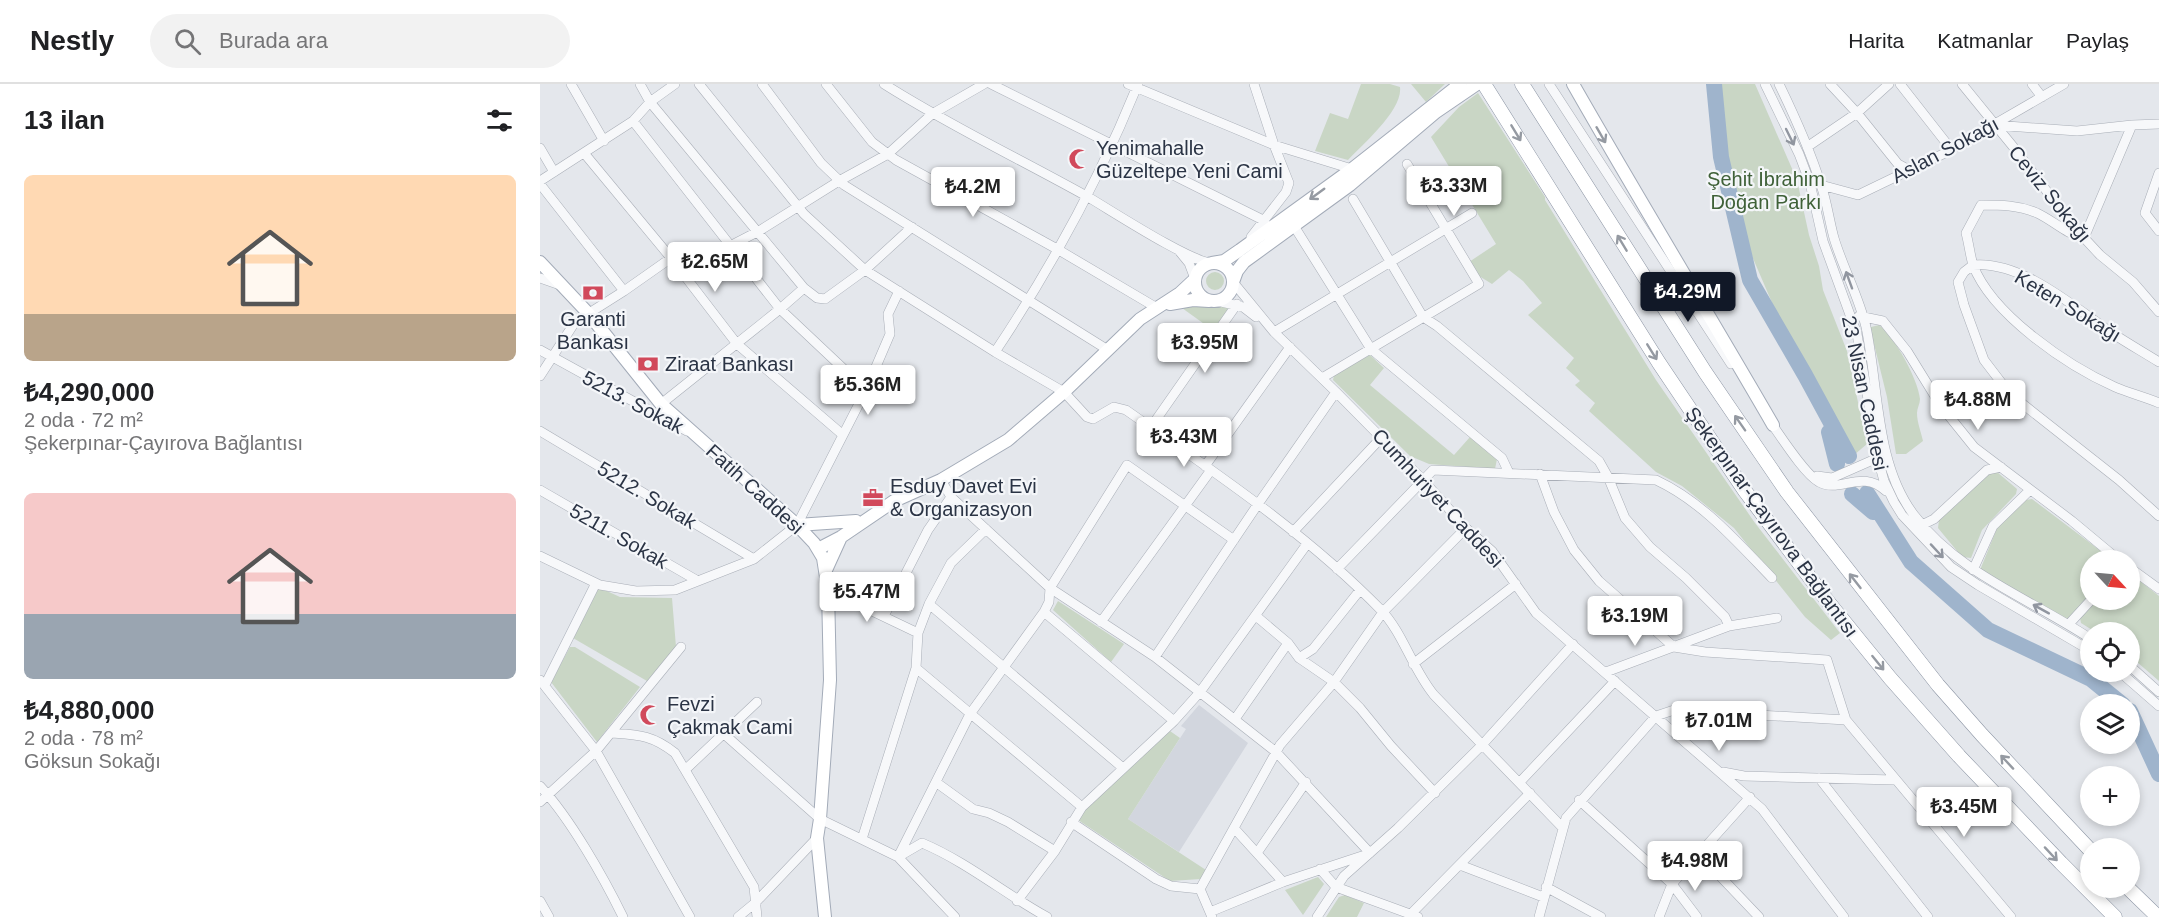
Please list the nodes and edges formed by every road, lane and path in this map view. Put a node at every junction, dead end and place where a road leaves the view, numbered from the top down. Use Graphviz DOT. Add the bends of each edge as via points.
graph roads {
  1 [pos="571,84"];
  2 [pos="640,84"];
  3 [pos="675,84"];
  4 [pos="699,84"];
  5 [pos="762,84"];
  6 [pos="826,84"];
  7 [pos="884,84"];
  8 [pos="984,84"];
  9 [pos="992,84"];
  10 [pos="1254,84"];
  11 [pos="1460,84"];
  12 [pos="1477,84"];
  13 [pos="1484,84"];
  14 [pos="1522,84"];
  15 [pos="1549,84"];
  16 [pos="1572,84"];
  17 [pos="1765,84"];
  18 [pos="1830,84"];
  19 [pos="1889,84"];
  20 [pos="1900,84"];
  21 [pos="1962,84"];
  22 [pos="2031,84"];
  23 [pos="2064,84"];
  24 [pos="1134,85"];
  25 [pos="1781,85"];
  26 [pos="1770,95"];
  27 [pos="2042,97"];
  28 [pos="650,102"];
  29 [pos="1433,110"];
  30 [pos="1857,113"];
  31 [pos="932,114"];
  32 [pos="633,121"];
  33 [pos="2159,124"];
  34 [pos="1994,125"];
  35 [pos="2132,125"];
  36 [pos="604,141"];
  37 [pos="1112,143"];
  38 [pos="1274,145"];
  39 [pos="1807,147"];
  40 [pos="540,148"];
  41 [pos="1951,149"];
  42 [pos="584,153"];
  43 [pos="888,154"];
  44 [pos="1407,164"];
  45 [pos="1352,169"];
  46 [pos="1909,170"];
  47 [pos="554,172"];
  48 [pos="2159,173"];
  49 [pos="839,181"];
  50 [pos="540,183"];
  51 [pos="1821,185"];
  52 [pos="1086,196"];
  53 [pos="1353,199"];
  54 [pos="798,207"];
  55 [pos="1472,213"];
  56 [pos="1265,221"];
  57 [pos="1294,226"];
  58 [pos="912,227"];
  59 [pos="1446,229"];
  60 [pos="759,231"];
  61 [pos="2159,231"];
  62 [pos="2084,238"];
  63 [pos="730,246"];
  64 [pos="1177,248"];
  65 [pos="1057,249"];
  66 [pos="1240,250"];
  67 [pos="671,258"];
  68 [pos="540,262"];
  69 [pos="1390,262"];
  70 [pos="1212,263"];
  71 [pos="1973,265"];
  72 [pos="865,270"];
  73 [pos="540,278"];
  74 [pos="1196,279"];
  75 [pos="1233,282"];
  76 [pos="562,285"];
  77 [pos="804,288"];
  78 [pos="624,291"];
  79 [pos="899,291"];
  80 [pos="1337,293"];
  81 [pos="1215,301"];
  82 [pos="1029,302"];
  83 [pos="1237,304"];
  84 [pos="1157,308"];
  85 [pos="780,309"];
  86 [pos="2159,312"];
  87 [pos="588,314"];
  88 [pos="1862,316"];
  89 [pos="1423,317"];
  90 [pos="1851,318"];
  91 [pos="1274,332"];
  92 [pos="736,344"];
  93 [pos="1290,347"];
  94 [pos="1371,349"];
  95 [pos="540,350"];
  96 [pos="1108,350"];
  97 [pos="995,352"];
  98 [pos="551,357"];
  99 [pos="2159,362"];
  100 [pos="540,375"];
  101 [pos="1322,378"];
  102 [pos="866,390"];
  103 [pos="1064,392"];
  104 [pos="1336,392"];
  105 [pos="2159,403"];
  106 [pos="661,404"];
  107 [pos="1773,425"];
  108 [pos="1151,427"];
  109 [pos="540,431"];
  110 [pos="694,435"];
  111 [pos="843,435"];
  112 [pos="1381,438"];
  113 [pos="1885,444"];
  114 [pos="1878,459"];
  115 [pos="1803,466"];
  116 [pos="2001,467"];
  117 [pos="1208,468"];
  118 [pos="1509,473"];
  119 [pos="1540,474"];
  120 [pos="1608,477"];
  121 [pos="941,480"];
  122 [pos="1423,480"];
  123 [pos="540,490"];
  124 [pos="2030,490"];
  125 [pos="1889,494"];
  126 [pos="951,497"];
  127 [pos="1258,504"];
  128 [pos="1185,506"];
  129 [pos="874,515"];
  130 [pos="2159,516"];
  131 [pos="856,521"];
  132 [pos="797,525"];
  133 [pos="1922,525"];
  134 [pos="1466,528"];
  135 [pos="986,529"];
  136 [pos="1293,532"];
  137 [pos="841,537"];
  138 [pos="1233,540"];
  139 [pos="1307,544"];
  140 [pos="816,546"];
  141 [pos="2106,550"];
  142 [pos="544,558"];
  143 [pos="754,559"];
  144 [pos="540,568"];
  145 [pos="1337,569"];
  146 [pos="826,570"];
  147 [pos="1973,570"];
  148 [pos="2140,576"];
  149 [pos="1772,578"];
  150 [pos="698,581"];
  151 [pos="596,583"];
  152 [pos="1516,584"];
  153 [pos="1050,588"];
  154 [pos="828,590"];
  155 [pos="2159,590"];
  156 [pos="1360,591"];
  157 [pos="929,604"];
  158 [pos="2082,610"];
  159 [pos="1044,612"];
  160 [pos="1383,612"];
  161 [pos="884,616"];
  162 [pos="1256,616"];
  163 [pos="1777,618"];
  164 [pos="1101,622"];
  165 [pos="2069,624"];
  166 [pos="1729,626"];
  167 [pos="2080,632"];
  168 [pos="918,633"];
  169 [pos="1288,643"];
  170 [pos="1573,644"];
  171 [pos="2080,645"];
  172 [pos="681,647"];
  173 [pos="1674,647"];
  174 [pos="1155,657"];
  175 [pos="1299,658"];
  176 [pos="1413,664"];
  177 [pos="1004,666"];
  178 [pos="916,668"];
  179 [pos="1605,672"];
  180 [pos="2140,675"];
  181 [pos="1615,681"];
  182 [pos="542,682"];
  183 [pos="1334,682"];
  184 [pos="2131,682"];
  185 [pos="1200,692"];
  186 [pos="2159,692"];
  187 [pos="757,702"];
  188 [pos="2159,706"];
  189 [pos="970,714"];
  190 [pos="1656,716"];
  191 [pos="1236,719"];
  192 [pos="1846,720"];
  193 [pos="1174,721"];
  194 [pos="611,733"];
  195 [pos="724,734"];
  196 [pos="1482,745"];
  197 [pos="596,751"];
  198 [pos="1276,752"];
  199 [pos="1123,768"];
  200 [pos="685,770"];
  201 [pos="1722,772"];
  202 [pos="1819,778"];
  203 [pos="1894,780"];
  204 [pos="1306,782"];
  205 [pos="1520,782"];
  206 [pos="937,783"];
  207 [pos="540,786"];
  208 [pos="1434,793"];
  209 [pos="1530,794"];
  210 [pos="548,795"];
  211 [pos="1750,797"];
  212 [pos="1579,800"];
  213 [pos="540,802"];
  214 [pos="1082,807"];
  215 [pos="820,819"];
  216 [pos="1071,822"];
  217 [pos="1562,827"];
  218 [pos="1234,828"];
  219 [pos="817,838"];
  220 [pos="862,839"];
  221 [pos="2080,839"];
  222 [pos="1055,851"];
  223 [pos="1257,853"];
  224 [pos="1370,853"];
  225 [pos="1699,854"];
  226 [pos="898,857"];
  227 [pos="1460,865"];
  228 [pos="1320,869"];
  229 [pos="1283,882"];
  230 [pos="1672,884"];
  231 [pos="1336,887"];
  232 [pos="1546,887"];
  233 [pos="1200,889"];
  234 [pos="1543,897"];
  235 [pos="2138,898"];
  236 [pos="540,901"];
  237 [pos="1017,901"];
  238 [pos="755,903"];
  239 [pos="1211,914"];
  240 [pos="1412,916"];
  241 [pos="549,917"];
  242 [pos="623,917"];
  243 [pos="690,917"];
  244 [pos="738,917"];
  245 [pos="757,917"];
  246 [pos="825,917"];
  247 [pos="955,917"];
  248 [pos="1047,917"];
  249 [pos="1317,917"];
  250 [pos="1539,917"];
  251 [pos="1601,917"];
  252 [pos="1659,917"];
  253 [pos="1697,917"];
  254 [pos="1759,917"];
  255 [pos="1844,917"];
  256 [pos="1928,917"];
  257 [pos="2011,917"];
  258 [pos="2115,917"];
  259 [pos="2158,917"];
  1 -- 36 [label="street"];
  2 -- 28 [label="street"];
  3 -- 28 [label="street"];
  4 -- 54 [label="street"];
  5 -- 49 [label="street"];
  6 -- 43 [label="street" via="872,142"];
  7 -- 31 [label="street"];
  8 -- 31 [label="street"];
  9 -- 37 [label="street"];
  10 -- 38 [label="street"];
  11 -- 29 [label="main road"];
  12 -- 29 [label="main road"];
  13 -- 258 [label="highway, Şekerpınar-Çayırova Bağlantısı, one-way" via="1659,363 1745,491 1822,594 1959,756"];
  221 -- 14 [label="highway, Şekerpınar-Çayırova Bağlantısı, one-way" via="1938,685 1793,500 1705,372"];
  15 -- 107 [label="street"];
  16 -- 107 [label="main road, one-way"];
  17 -- 26 [label="street, 23 Nisan Caddesi"];
  18 -- 30 [label="street"];
  19 -- 30 [label="street"];
  20 -- 41 [label="street"];
  21 -- 34 [label="street, Ceviz Sokağı"];
  22 -- 27 [label="street"];
  23 -- 27 [label="street, Aslan Sokağı"];
  24 -- 37 [label="street"];
  24 -- 38 [label="street"];
  25 -- 26 [label="street"];
  25 -- 39 [label="street, 23 Nisan Caddesi"];
  26 -- 90 [label="street, 23 Nisan Caddesi, one-way" via="1810,183 1823,241"];
  27 -- 34 [label="street, Aslan Sokağı"];
  28 -- 32 [label="street"];
  28 -- 60 [label="street"];
  29 -- 45 [label="main road"];
  29 -- 57 [label="main road" via="1350,185"];
  30 -- 39 [label="street"];
  30 -- 46 [label="street" via="1898,164"];
  31 -- 43 [label="street"];
  31 -- 52 [label="street"];
  32 -- 36 [label="street"];
  32 -- 63 [label="street"];
  33 -- 35 [label="street"];
  34 -- 35 [label="street" via="2078,131"];
  34 -- 41 [label="street, Aslan Sokağı"];
  34 -- 62 [label="street, Ceviz Sokağı"];
  35 -- 62 [label="street"];
  36 -- 42 [label="street"];
  37 -- 52 [label="street"];
  37 -- 56 [label="street"];
  38 -- 45 [label="street"];
  38 -- 56 [label="street" via="1289,183"];
  39 -- 51 [label="street, 23 Nisan Caddesi"];
  40 -- 47 [label="street"];
  41 -- 46 [label="street, Aslan Sokağı"];
  42 -- 47 [label="street"];
  42 -- 67 [label="street"];
  43 -- 49 [label="street"];
  43 -- 65 [label="street"];
  44 -- 59 [label="street"];
  45 -- 66 [label="main road, one-way"];
  46 -- 51 [label="street, Aslan Sokağı" via="1858,195"];
  47 -- 50 [label="street"];
  48 -- 61 [label="street" via="2145,213"];
  49 -- 54 [label="street"];
  49 -- 58 [label="street"];
  50 -- 78 [label="street"];
  88 -- 51 [label="street, 23 Nisan Caddesi, one-way" via="1834,237"];
  52 -- 64 [label="street"];
  52 -- 65 [label="street"];
  53 -- 69 [label="street"];
  54 -- 60 [label="street"];
  54 -- 72 [label="street"];
  55 -- 59 [label="street"];
  56 -- 66 [label="street"];
  57 -- 75 [label="main road" via="1244,262"];
  57 -- 80 [label="street"];
  58 -- 72 [label="street"];
  58 -- 82 [label="street"];
  59 -- 69 [label="street"];
  59 -- 89 [label="street" via="1479,284"];
  60 -- 63 [label="street"];
  60 -- 77 [label="street"];
  62 -- 71 [label="street" via="2074,236 2038,213 2009,204 1981,206 1966,234"];
  62 -- 86 [label="street, Ceviz Sokağı" via="2133,282"];
  63 -- 67 [label="street"];
  63 -- 85 [label="street"];
  64 -- 70 [label="street"];
  64 -- 74 [label="street"];
  65 -- 82 [label="street"];
  65 -- 84 [label="street"];
  66 -- 70 [label="main road" via="1224,261"];
  67 -- 78 [label="street"];
  67 -- 92 [label="street"];
  68 -- 76 [label="main road, Fatih Caddesi"];
  69 -- 80 [label="street"];
  69 -- 89 [label="street"];
  70 -- 74 [label="main road" via="1201,268"];
  70 -- 75 [label="main road" via="1226,267"];
  71 -- 99 [label="street, Keten Sokağı" via="1987,264 2018,273"];
  71 -- 105 [label="street" via="1989,293 2054,352 2115,386"];
  71 -- 130 [label="street" via="1958,282 1984,360 2010,394"];
  72 -- 77 [label="street" via="825,299"];
  72 -- 79 [label="street"];
  73 -- 76 [label="street"];
  74 -- 81 [label="main road" via="1199,293"];
  74 -- 84 [label="main road"];
  75 -- 81 [label="main road" via="1228,295"];
  75 -- 91 [label="street, Cumhuriyet Caddesi"];
  76 -- 87 [label="main road, Fatih Caddesi"];
  77 -- 85 [label="street"];
  78 -- 87 [label="street"];
  79 -- 97 [label="street"];
  79 -- 102 [label="street" via="888,314 890,334"];
  80 -- 91 [label="street"];
  80 -- 94 [label="street"];
  81 -- 83 [label="street"];
  81 -- 84 [label="main road" via="1179,302"];
  82 -- 96 [label="street"];
  82 -- 97 [label="street"];
  83 -- 91 [label="street"];
  83 -- 108 [label="street"];
  84 -- 96 [label="main road"];
  85 -- 92 [label="street"];
  85 -- 102 [label="street"];
  87 -- 98 [label="street" via="569,328"];
  87 -- 106 [label="main road, Fatih Caddesi"];
  88 -- 90 [label="street"];
  88 -- 113 [label="street, 23 Nisan Caddesi"];
  88 -- 116 [label="street" via="1883,321 1948,415 1974,447"];
  89 -- 94 [label="street"];
  89 -- 120 [label="street" via="1599,461"];
  90 -- 114 [label="street, 23 Nisan Caddesi"];
  91 -- 93 [label="street, Cumhuriyet Caddesi"];
  92 -- 106 [label="street"];
  92 -- 111 [label="street"];
  93 -- 101 [label="street, Cumhuriyet Caddesi"];
  93 -- 117 [label="street"];
  94 -- 101 [label="street"];
  94 -- 118 [label="street" via="1502,458"];
  95 -- 98 [label="street, 5213. Sokak"];
  96 -- 103 [label="main road"];
  97 -- 103 [label="street"];
  98 -- 100 [label="street"];
  98 -- 110 [label="street, 5213. Sokak"];
  101 -- 104 [label="street, Cumhuriyet Caddesi"];
  102 -- 111 [label="street"];
  103 -- 108 [label="street" via="1087,417 1094,419 1114,407 1126,410"];
  103 -- 121 [label="main road" via="1008,440"];
  104 -- 112 [label="street, Cumhuriyet Caddesi"];
  104 -- 127 [label="street"];
  106 -- 110 [label="main road, Fatih Caddesi"];
  107 -- 115 [label="street"];
  108 -- 117 [label="street"];
  109 -- 143 [label="street, 5212. Sokak"];
  110 -- 132 [label="main road, Fatih Caddesi"];
  111 -- 132 [label="street"];
  112 -- 122 [label="street, Cumhuriyet Caddesi"];
  112 -- 136 [label="street"];
  113 -- 114 [label="street"];
  113 -- 133 [label="street, 23 Nisan Caddesi" via="1899,493"];
  114 -- 115 [label="street" via="1832,478 1820,478"];
  114 -- 125 [label="street, 23 Nisan Caddesi"];
  115 -- 125 [label="street" via="1820,483 1870,481"];
  116 -- 124 [label="street"];
  116 -- 133 [label="street" via="1987,470 1934,519"];
  117 -- 127 [label="street"];
  117 -- 128 [label="street"];
  118 -- 119 [label="street"];
  118 -- 122 [label="street" via="1433,470"];
  119 -- 120 [label="street"];
  119 -- 173 [label="street" via="1574,550 1599,581"];
  120 -- 149 [label="street" via="1656,480 1676,489 1711,516"];
  120 -- 166 [label="street" via="1625,518 1650,547 1725,617"];
  121 -- 126 [label="street"];
  121 -- 129 [label="main road" via="894,501"];
  122 -- 134 [label="street, Cumhuriyet Caddesi"];
  122 -- 145 [label="street"];
  123 -- 150 [label="street, 5211. Sokak"];
  124 -- 141 [label="street"];
  124 -- 147 [label="street" via="1993,526"];
  125 -- 171 [label="street, 23 Nisan Caddesi, one-way" via="1902,515 1952,567"];
  126 -- 135 [label="street"];
  126 -- 161 [label="street" via="928,530"];
  127 -- 136 [label="street"];
  127 -- 138 [label="street"];
  128 -- 138 [label="street"];
  128 -- 153 [label="street" via="1127,465"];
  128 -- 164 [label="street"];
  129 -- 131 [label="main road"];
  129 -- 137 [label="main road"];
  131 -- 132 [label="main road"];
  131 -- 140 [label="main road"];
  132 -- 140 [label="main road, Fatih Caddesi"];
  132 -- 143 [label="street"];
  133 -- 147 [label="street, 23 Nisan Caddesi"];
  134 -- 152 [label="street, Cumhuriyet Caddesi" via="1492,551"];
  134 -- 160 [label="street"];
  135 -- 153 [label="street"];
  135 -- 157 [label="street" via="951,563"];
  136 -- 139 [label="street"];
  137 -- 140 [label="main road"];
  137 -- 146 [label="main road"];
  138 -- 174 [label="street"];
  139 -- 145 [label="street"];
  139 -- 162 [label="street"];
  140 -- 146 [label="main road, Fatih Caddesi"];
  142 -- 144 [label="street"];
  142 -- 151 [label="street"];
  143 -- 150 [label="street"];
  145 -- 156 [label="street"];
  146 -- 154 [label="main road, Fatih Caddesi"];
  165 -- 147 [label="street, 23 Nisan Caddesi, one-way"];
  148 -- 155 [label="street"];
  150 -- 151 [label="street" via="675,590 651,591 621,590"];
  151 -- 182 [label="street"];
  152 -- 170 [label="street, Cumhuriyet Caddesi" via="1536,613"];
  152 -- 176 [label="street"];
  153 -- 159 [label="street"];
  153 -- 164 [label="street"];
  154 -- 161 [label="street"];
  154 -- 215 [label="main road, Fatih Caddesi" via="830,680"];
  156 -- 160 [label="street"];
  156 -- 175 [label="street" via="1313,649"];
  157 -- 168 [label="street"];
  157 -- 177 [label="street"];
  158 -- 165 [label="street"];
  159 -- 177 [label="street"];
  159 -- 193 [label="street"];
  160 -- 176 [label="street"];
  160 -- 183 [label="street"];
  161 -- 168 [label="street"];
  162 -- 169 [label="street"];
  162 -- 185 [label="street"];
  163 -- 166 [label="street"];
  164 -- 174 [label="street"];
  165 -- 167 [label="street, 23 Nisan Caddesi"];
  166 -- 173 [label="street"];
  168 -- 178 [label="street"];
  169 -- 175 [label="street"];
  169 -- 191 [label="street"];
  170 -- 179 [label="street, Cumhuriyet Caddesi"];
  170 -- 196 [label="street"];
  172 -- 194 [label="street"];
  173 -- 179 [label="street"];
  173 -- 192 [label="street" via="1827,660"];
  174 -- 185 [label="street"];
  175 -- 183 [label="street"];
  176 -- 196 [label="street" via="1427,687"];
  177 -- 189 [label="street"];
  177 -- 199 [label="street"];
  178 -- 189 [label="street"];
  178 -- 220 [label="street"];
  179 -- 181 [label="street, Cumhuriyet Caddesi"];
  180 -- 186 [label="street"];
  181 -- 190 [label="street, Cumhuriyet Caddesi"];
  181 -- 205 [label="street"];
  182 -- 197 [label="street"];
  183 -- 198 [label="street"];
  183 -- 208 [label="street"];
  184 -- 188 [label="street"];
  185 -- 191 [label="street"];
  185 -- 193 [label="street"];
  187 -- 195 [label="street"];
  189 -- 206 [label="street"];
  189 -- 214 [label="street"];
  190 -- 192 [label="street" via="1674,710"];
  190 -- 201 [label="street, Cumhuriyet Caddesi"];
  190 -- 212 [label="street"];
  191 -- 198 [label="street"];
  192 -- 203 [label="street"];
  193 -- 199 [label="street"];
  194 -- 197 [label="street"];
  194 -- 200 [label="street" via="647,736 661,742 675,753"];
  195 -- 200 [label="street"];
  195 -- 215 [label="street"];
  196 -- 205 [label="street"];
  196 -- 208 [label="street"];
  197 -- 210 [label="street"];
  197 -- 243 [label="street"];
  198 -- 204 [label="street"];
  198 -- 218 [label="street"];
  199 -- 214 [label="street"];
  200 -- 238 [label="street" via="754,887"];
  201 -- 202 [label="street"];
  201 -- 211 [label="street, Cumhuriyet Caddesi"];
  202 -- 203 [label="street"];
  202 -- 256 [label="street"];
  203 -- 257 [label="street"];
  204 -- 223 [label="street"];
  204 -- 224 [label="street"];
  205 -- 209 [label="street"];
  206 -- 222 [label="street" via="973,809 1008,822"];
  206 -- 226 [label="street"];
  207 -- 210 [label="street"];
  208 -- 224 [label="street"];
  209 -- 217 [label="street"];
  209 -- 227 [label="street"];
  210 -- 213 [label="street"];
  210 -- 242 [label="street" via="582,844"];
  211 -- 225 [label="street"];
  211 -- 255 [label="street, Cumhuriyet Caddesi"];
  212 -- 217 [label="street"];
  212 -- 230 [label="street"];
  214 -- 216 [label="street"];
  215 -- 219 [label="main road, Fatih Caddesi"];
  215 -- 220 [label="street"];
  216 -- 222 [label="street"];
  216 -- 233 [label="street" via="1156,879 1171,886"];
  217 -- 232 [label="street"];
  218 -- 223 [label="street"];
  218 -- 233 [label="street"];
  219 -- 238 [label="street"];
  219 -- 246 [label="main road, Fatih Caddesi"];
  220 -- 226 [label="street"];
  222 -- 237 [label="street"];
  223 -- 229 [label="street"];
  224 -- 228 [label="street"];
  224 -- 231 [label="street"];
  225 -- 230 [label="street"];
  225 -- 254 [label="street"];
  226 -- 237 [label="street" via="922,843 945,853"];
  226 -- 247 [label="street"];
  227 -- 234 [label="street"];
  227 -- 240 [label="street"];
  228 -- 229 [label="street"];
  228 -- 231 [label="street"];
  229 -- 239 [label="street"];
  230 -- 252 [label="street"];
  230 -- 253 [label="street"];
  231 -- 240 [label="street"];
  231 -- 249 [label="street"];
  232 -- 234 [label="street"];
  232 -- 251 [label="street"];
  233 -- 239 [label="street"];
  234 -- 250 [label="street"];
  235 -- 259 [label="highway"];
  236 -- 241 [label="street"];
  237 -- 248 [label="street"];
  238 -- 244 [label="street"];
  238 -- 245 [label="street"];
}
